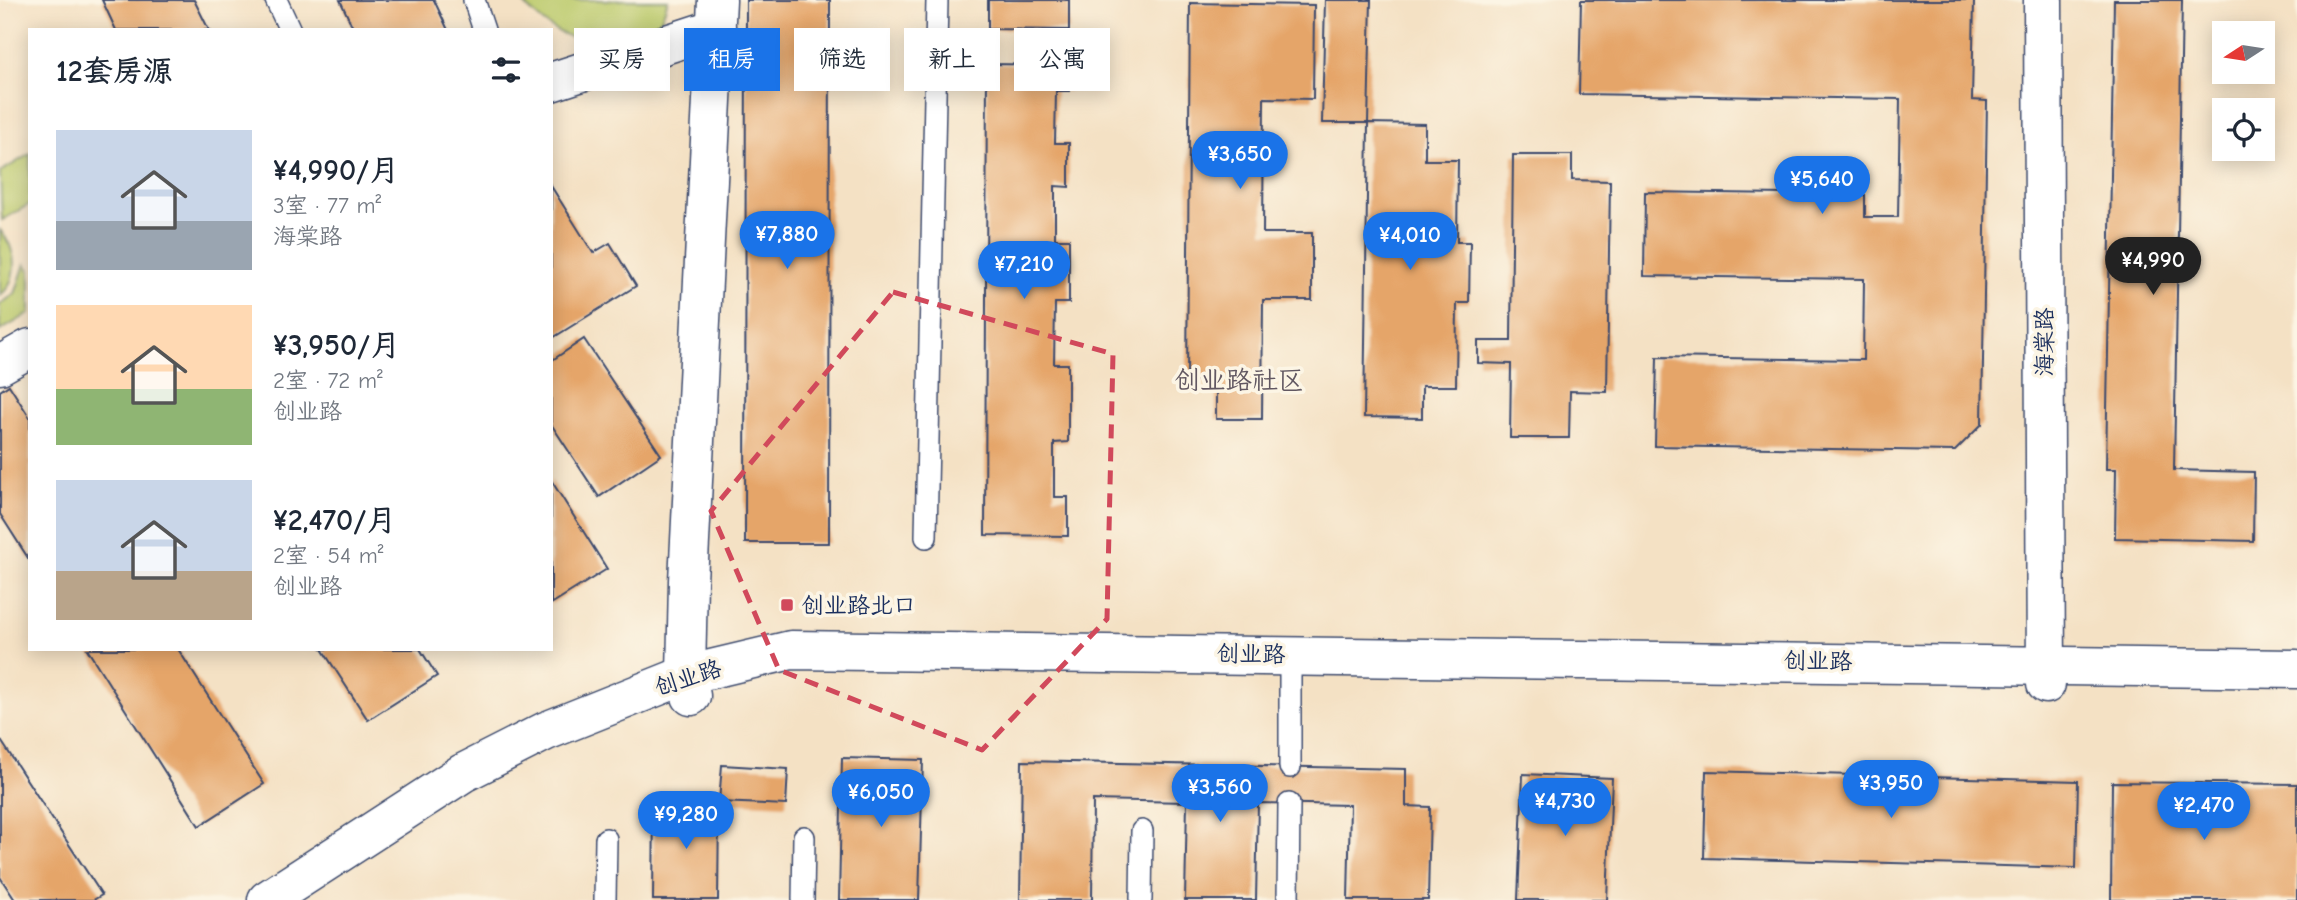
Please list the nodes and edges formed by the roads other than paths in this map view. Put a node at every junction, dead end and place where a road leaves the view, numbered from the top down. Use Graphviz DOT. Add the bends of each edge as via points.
graph roads {
  1 [pos="276,0"];
  2 [pos="474,0"];
  3 [pos="937,0"];
  4 [pos="2043,0"];
  5 [pos="716,14"];
  6 [pos="289,28"];
  7 [pos="484,28"];
  8 [pos="553,81"];
  9 [pos="28,349"];
  10 [pos="0,365"];
  11 [pos="926,537"];
  12 [pos="1290,665"];
  13 [pos="2297,669"];
  14 [pos="2045,674"];
  15 [pos="688,685"];
  16 [pos="2297,688"];
  17 [pos="1290,767"];
  18 [pos="1289,804"];
  19 [pos="1142,831"];
  20 [pos="804,837"];
  21 [pos="606,839"];
  22 [pos="267,900"];
  23 [pos="308,900"];
  24 [pos="605,900"];
  25 [pos="803,900"];
  26 [pos="1141,900"];
  27 [pos="1288,900"];
  1 -- 6 [label="lane"];
  2 -- 7 [label="lane"];
  3 -- 11 [label="lane"];
  4 -- 14 [label="street, 海棠路"];
  5 -- 8 [label="street"];
  5 -- 15 [label="street"];
  9 -- 10 [label="street"];
  12 -- 14 [label="street, 创业路"];
  12 -- 15 [label="street, 创业路" via="791,650"];
  12 -- 17 [label="lane"];
  13 -- 14 [label="street, 创业路"];
  14 -- 16 [label="street, 创业路"];
  15 -- 22 [label="street, 创业路" via="546,731 463,773"];
  15 -- 23 [label="street, 创业路" via="475,790"];
  18 -- 27 [label="lane"];
  19 -- 26 [label="lane"];
  20 -- 25 [label="lane"];
  21 -- 24 [label="lane"];
}
